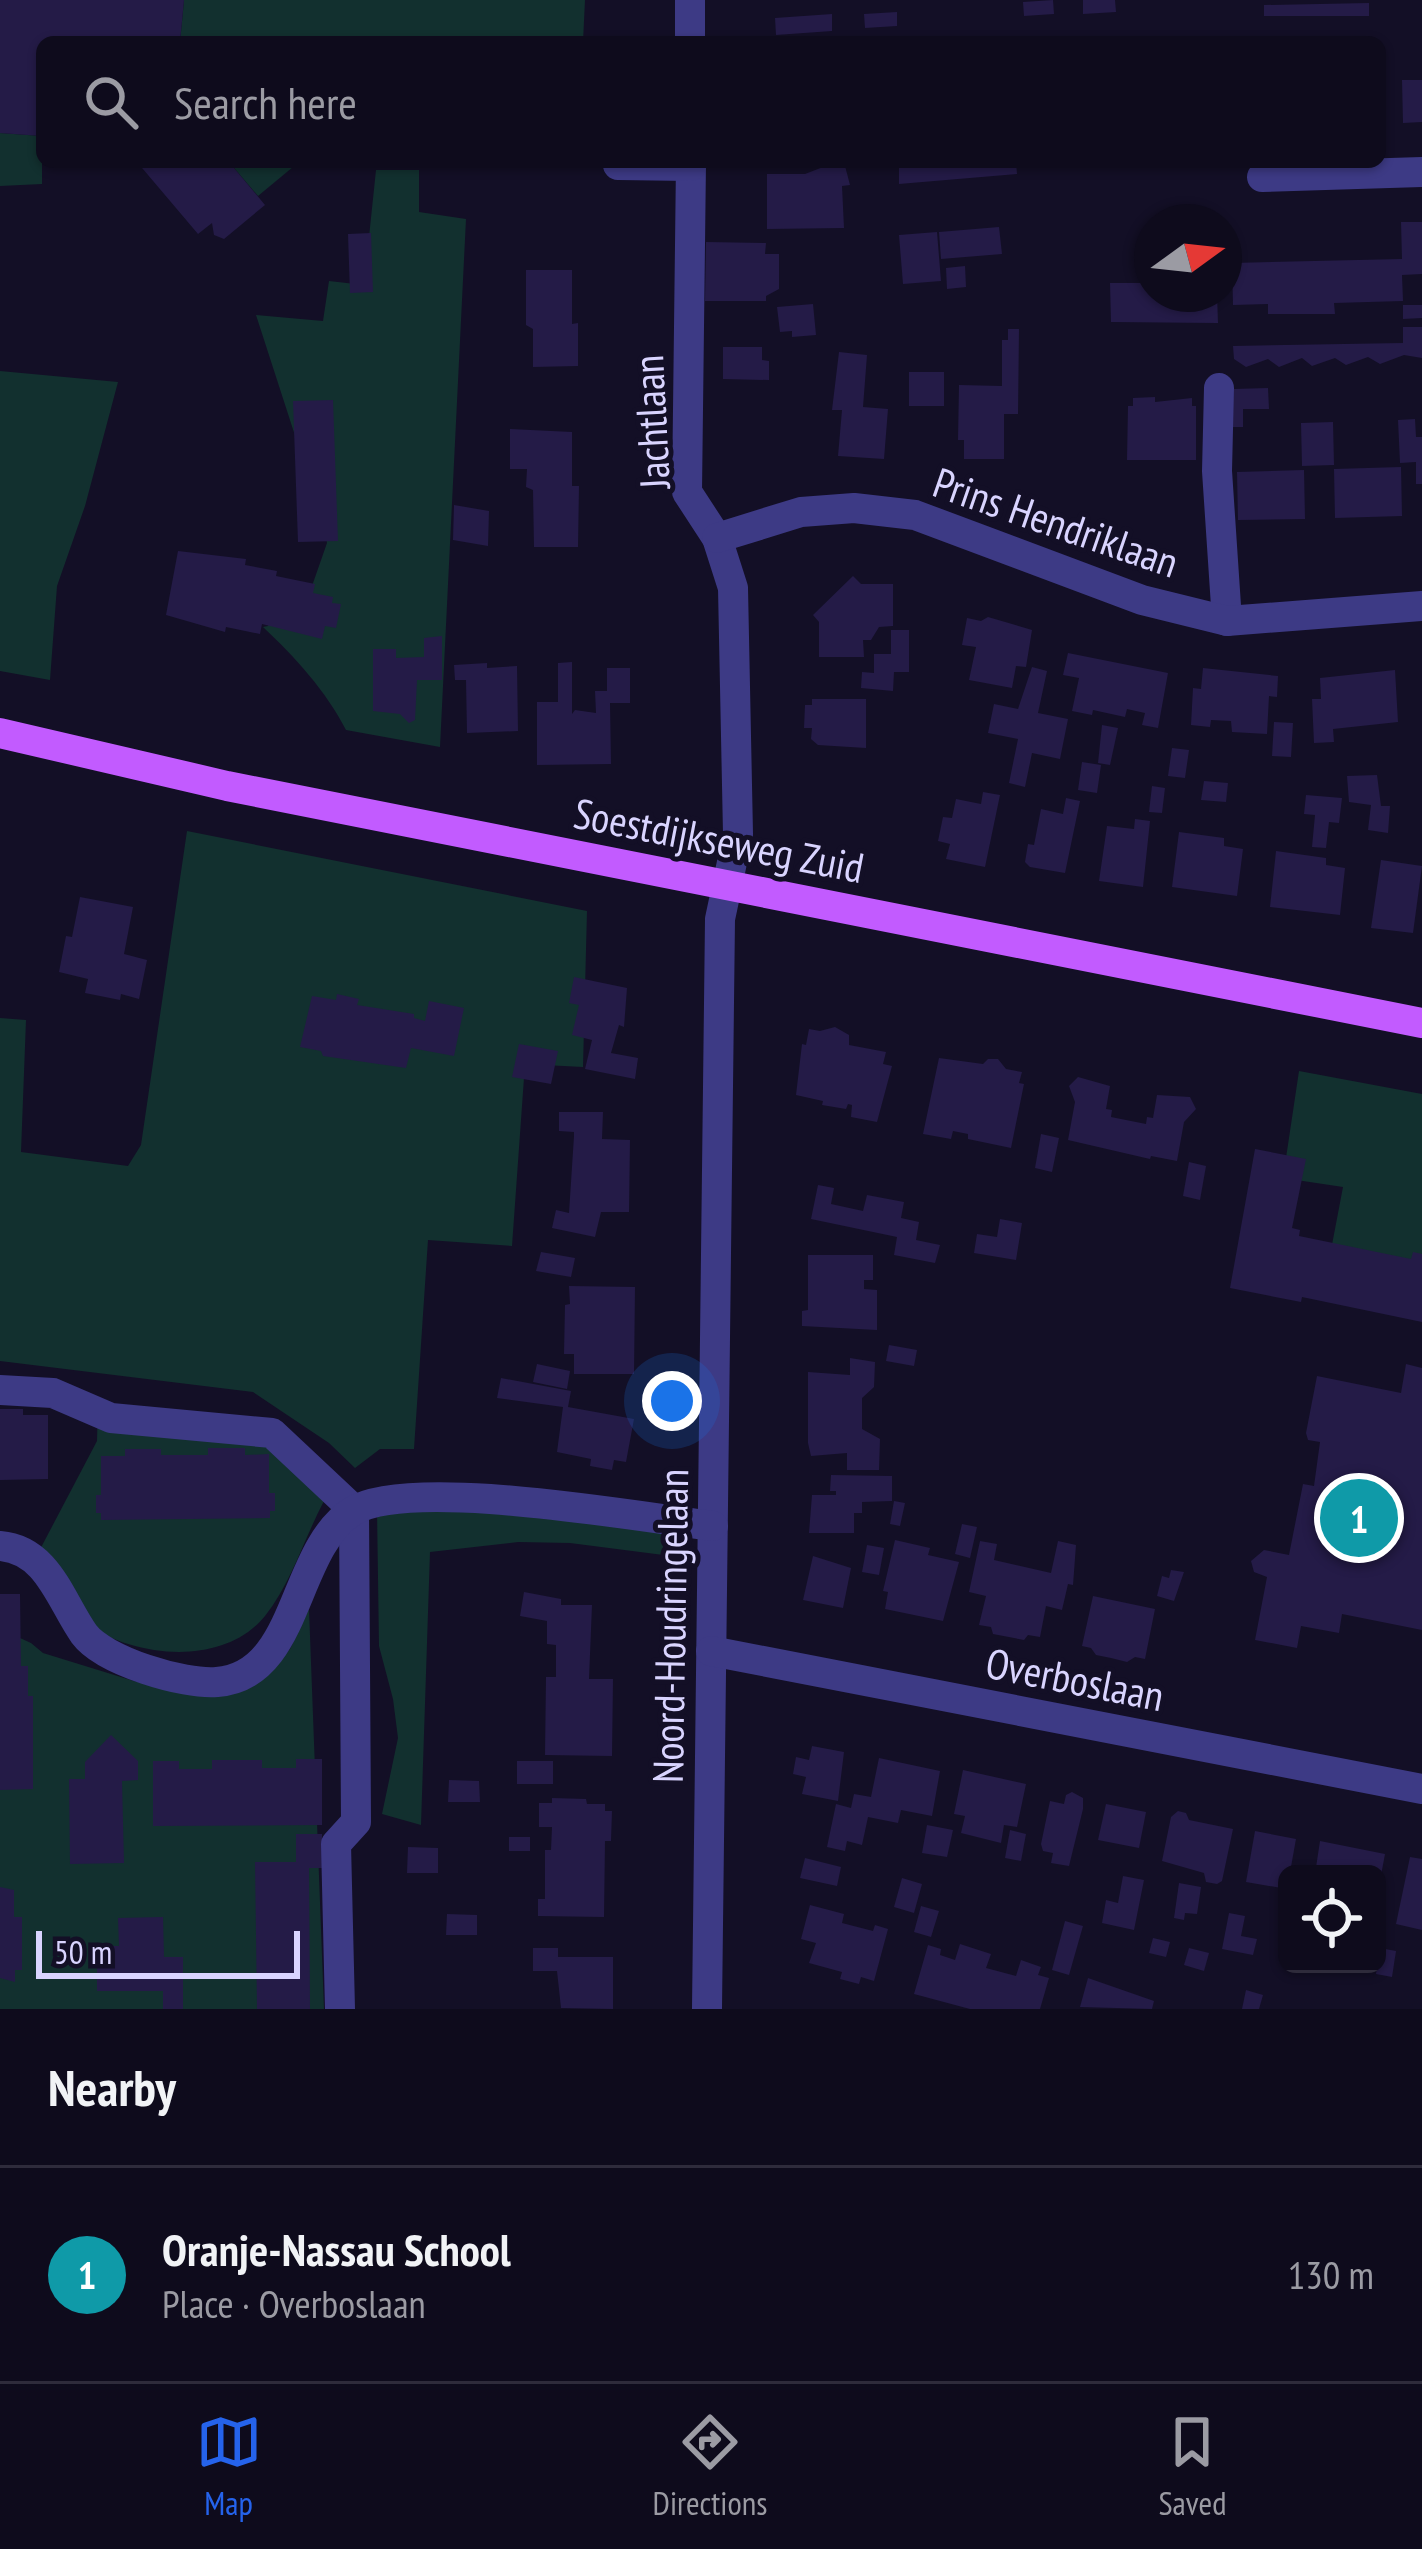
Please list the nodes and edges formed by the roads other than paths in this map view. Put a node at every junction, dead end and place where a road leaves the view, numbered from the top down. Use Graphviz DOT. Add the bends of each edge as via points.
graph roads {
  1 [pos="690,0"];
  2 [pos="690,36"];
  3 [pos="691,168"];
  4 [pos="1422,172"];
  5 [pos="1262,176"];
  6 [pos="1219,388"];
  7 [pos="717,538"];
  8 [pos="1422,606"];
  9 [pos="1227,622"];
  10 [pos="0,734"];
  11 [pos="726,884"];
  12 [pos="1422,1023"];
  13 [pos="0,1390"];
  14 [pos="354,1510"];
  15 [pos="713,1526"];
  16 [pos="0,1546"];
  17 [pos="711,1651"];
  18 [pos="1422,1790"];
  19 [pos="340,2009"];
  20 [pos="707,2009"];
  1 -- 2 [label="street"];
  3 -- 7 [label="street, Jachtlaan" via="687,492"];
  4 -- 5 [label="street"];
  6 -- 9 [label="street, Prins Hendriklaan"];
  7 -- 9 [label="street, Prins Hendriklaan" via="801,512 915,515 1142,600"];
  7 -- 11 [label="street, Jachtlaan" via="734,610 738,834"];
  8 -- 9 [label="street, Prins Hendriklaan"];
  10 -- 11 [label="main road, Soestdijkseweg Zuid"];
  11 -- 12 [label="main road, Soestdijkseweg Zuid"];
  11 -- 15 [label="street, Noord-Houdringelaan"];
  13 -- 14 [label="street" via="53,1394 111,1418 272,1433"];
  14 -- 15 [label="street" via="400,1497 459,1497"];
  14 -- 16 [label="street" via="310,1563 282,1636 244,1674 219,1682 110,1657 86,1636 39,1562"];
  14 -- 19 [label="street" via="356,1822 336,1844"];
  15 -- 17 [label="street, Noord-Houdringelaan"];
  17 -- 18 [label="street, Overboslaan"];
  17 -- 20 [label="street, Noord-Houdringelaan"];
}
